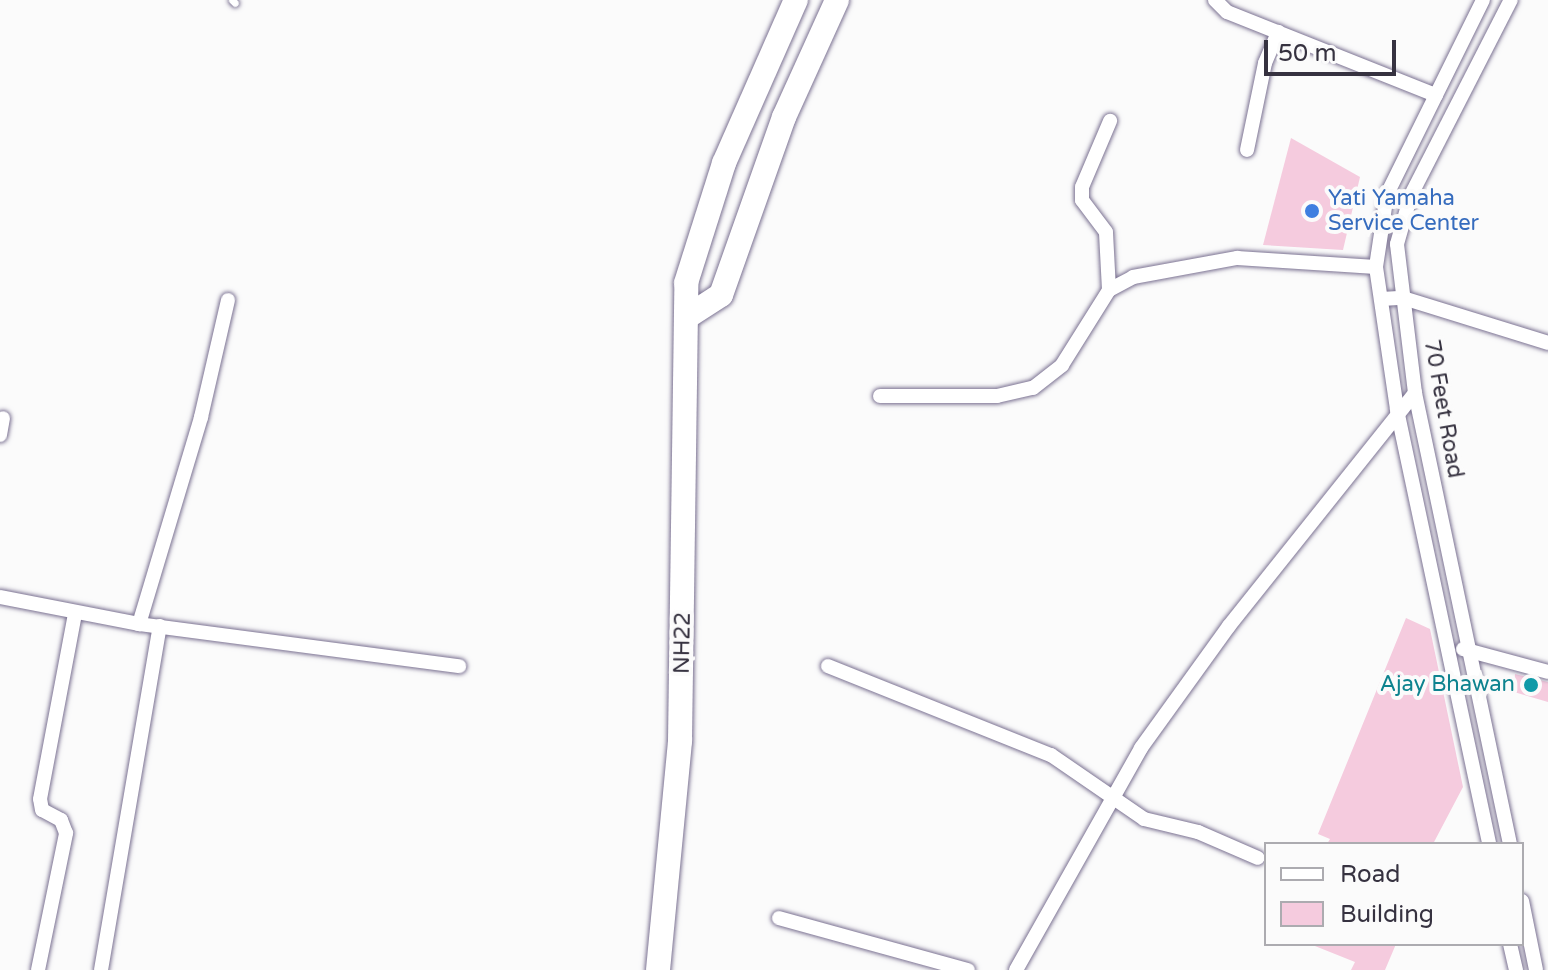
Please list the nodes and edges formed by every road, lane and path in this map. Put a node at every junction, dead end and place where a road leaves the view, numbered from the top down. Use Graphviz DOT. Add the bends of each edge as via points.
graph roads {
  1 [pos="796,0"];
  2 [pos="837,0"];
  3 [pos="1215,0"];
  4 [pos="1483,0"];
  5 [pos="1511,0"];
  6 [pos="1470,26"];
  7 [pos="1278,32"];
  8 [pos="1491,38"];
  9 [pos="1436,95"];
  10 [pos="1110,121"];
  11 [pos="1247,150"];
  12 [pos="1376,267"];
  13 [pos="1109,290"];
  14 [pos="1403,298"];
  15 [pos="1381,299"];
  16 [pos="228,300"];
  17 [pos="690,315"];
  18 [pos="1548,343"];
  19 [pos="1415,393"];
  20 [pos="880,396"];
  21 [pos="1397,410"];
  22 [pos="3,418"];
  23 [pos="0,435"];
  24 [pos="0,597"];
  25 [pos="75,613"];
  26 [pos="139,624"];
  27 [pos="160,626"];
  28 [pos="1447,647"];
  29 [pos="1469,650"];
  30 [pos="459,666"];
  31 [pos="828,666"];
  32 [pos="1548,672"];
  33 [pos="1110,799"];
  34 [pos="1489,842"];
  35 [pos="1510,842"];
  36 [pos="1258,858"];
  37 [pos="1524,911"];
  38 [pos="779,918"];
  39 [pos="1510,946"];
  40 [pos="38,970"];
  41 [pos="101,970"];
  42 [pos="658,970"];
  43 [pos="968,970"];
  44 [pos="1016,970"];
  45 [pos="1516,970"];
  46 [pos="1536,970"];
  1 -- 17 [label="highway, NH22" via="724,163 686,283"];
  2 -- 17 [label="highway" via="784,117 721,295"];
  3 -- 7 [label="street" via="1227,12"];
  4 -- 6 [label="street, 70 Feet Road"];
  5 -- 8 [label="street, 70 Feet Road"];
  6 -- 8 [label="street"];
  6 -- 9 [label="street, 70 Feet Road"];
  7 -- 9 [label="street"];
  7 -- 11 [label="street" via="1265,63"];
  8 -- 14 [label="street, 70 Feet Road" via="1406,206 1397,244"];
  9 -- 12 [label="street, 70 Feet Road" via="1387,194"];
  10 -- 13 [label="street" via="1082,187 1082,200 1106,232"];
  12 -- 13 [label="street" via="1237,258 1133,277"];
  12 -- 15 [label="street, 70 Feet Road"];
  13 -- 20 [label="street" via="1062,365 1033,388 997,396"];
  14 -- 15 [label="street"];
  14 -- 18 [label="street"];
  14 -- 19 [label="street, 70 Feet Road"];
  15 -- 21 [label="street, 70 Feet Road"];
  16 -- 26 [label="street" via="201,417"];
  17 -- 42 [label="highway, NH22" via="680,741"];
  19 -- 21 [label="street"];
  19 -- 29 [label="street, 70 Feet Road"];
  21 -- 28 [label="street, 70 Feet Road"];
  21 -- 33 [label="street" via="1229,626"];
  22 -- 23 [label="street"];
  24 -- 25 [label="street"];
  25 -- 26 [label="street"];
  25 -- 40 [label="street" via="40,799 42,810 61,820 66,833"];
  26 -- 27 [label="street"];
  27 -- 30 [label="street"];
  27 -- 41 [label="street"];
  28 -- 29 [label="street"];
  28 -- 34 [label="street, 70 Feet Road"];
  29 -- 32 [label="street"];
  29 -- 35 [label="street, 70 Feet Road"];
  31 -- 33 [label="street" via="1051,755"];
  33 -- 36 [label="street" via="1144,819 1198,832"];
  33 -- 44 [label="street"];
  37 -- 46 [label="street"];
  38 -- 43 [label="street"];
  39 -- 45 [label="street"];
}
